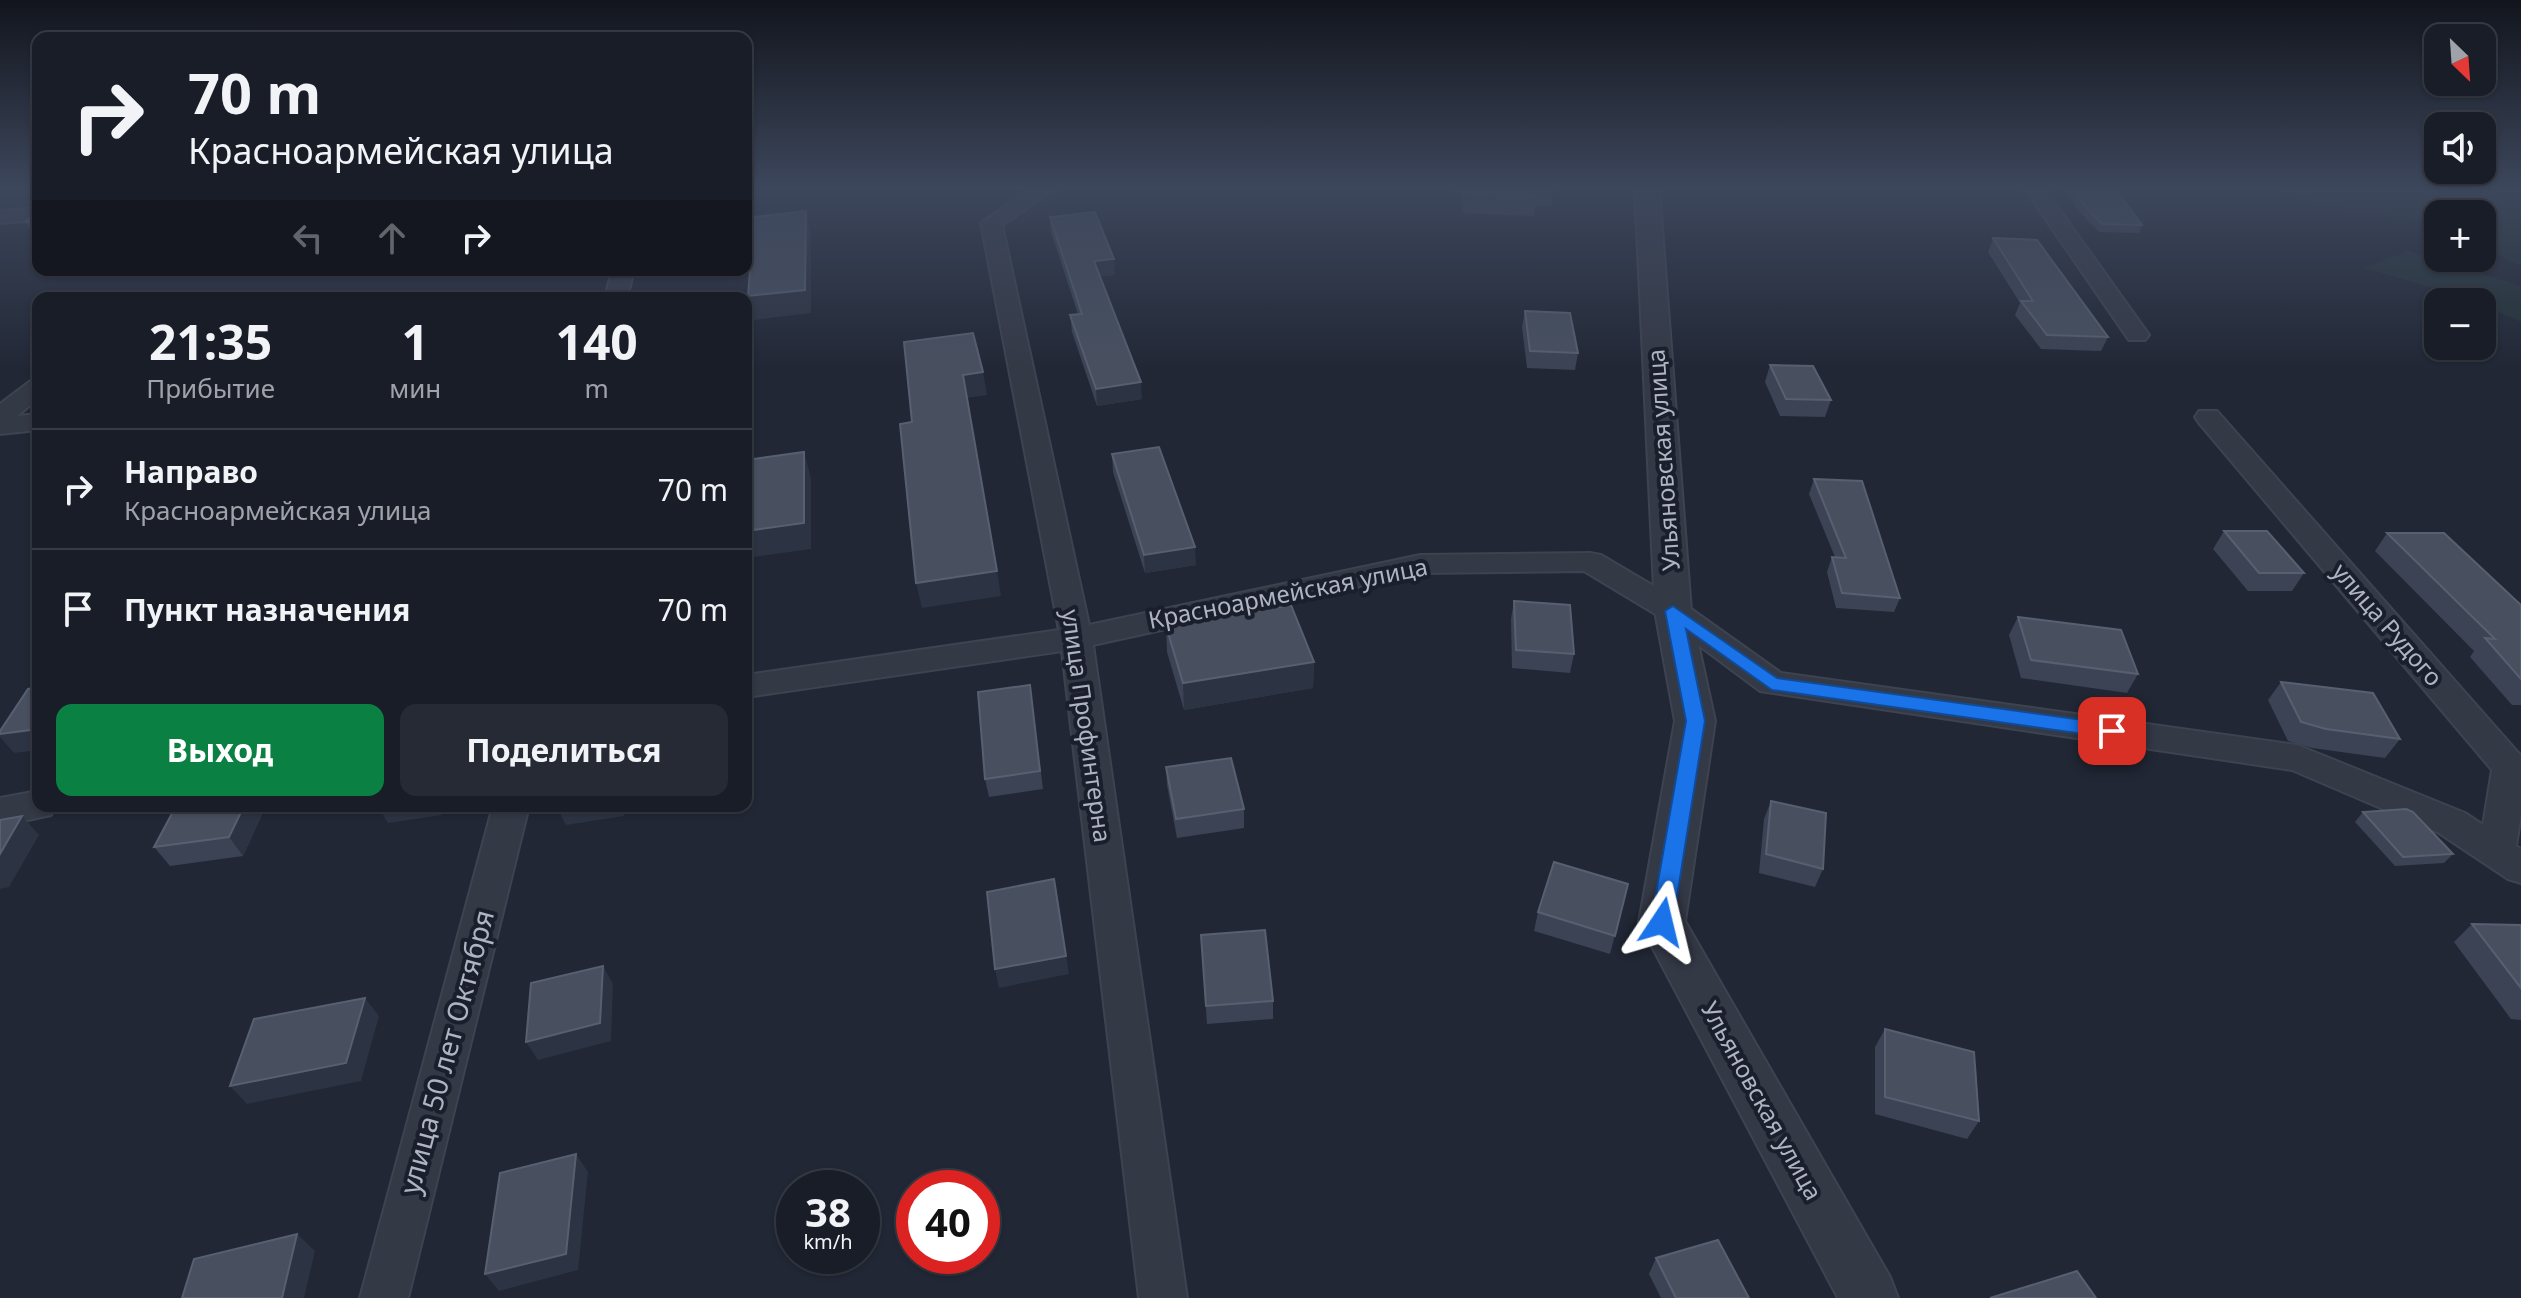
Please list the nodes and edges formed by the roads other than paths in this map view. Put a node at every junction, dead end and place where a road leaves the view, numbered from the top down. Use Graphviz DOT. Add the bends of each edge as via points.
graph roads {
  1 [pos="996,249"];
  2 [pos="1651,249"];
  3 [pos="2076,249"];
  4 [pos="2137,335"];
  5 [pos="32,392"];
  6 [pos="0,417"];
  7 [pos="2208,417"];
  8 [pos="32,423"];
  9 [pos="0,426"];
  10 [pos="1673,611"];
  11 [pos="1076,638"];
  12 [pos="752,685"];
  13 [pos="32,806"];
  14 [pos="0,812"];
  15 [pos="509,812"];
  16 [pos="2509,860"];
  17 [pos="384,1298"];
  18 [pos="1163,1298"];
  19 [pos="1869,1298"];
  1 -- 11 [label="street, улица Профинтерна"];
  2 -- 10 [label="street, Ульяновская улица"];
  3 -- 4 [label="street"];
  5 -- 6 [label="street"];
  7 -- 16 [label="street, улица Рудого" via="2510,767"];
  8 -- 9 [label="street"];
  10 -- 11 [label="street, Красноармейская улица" via="1590,562 1420,564"];
  10 -- 16 [label="street, Красноармейская улица" via="1772,683 2297,758 2452,823"];
  10 -- 19 [label="street, Ульяновская улица" via="1695,721 1662,922"];
  11 -- 12 [label="street, Красноармейская улица"];
  11 -- 18 [label="street, улица Профинтерна"];
  13 -- 14 [label="street"];
  15 -- 17 [label="street, улица 50 лет Октября"];
}
